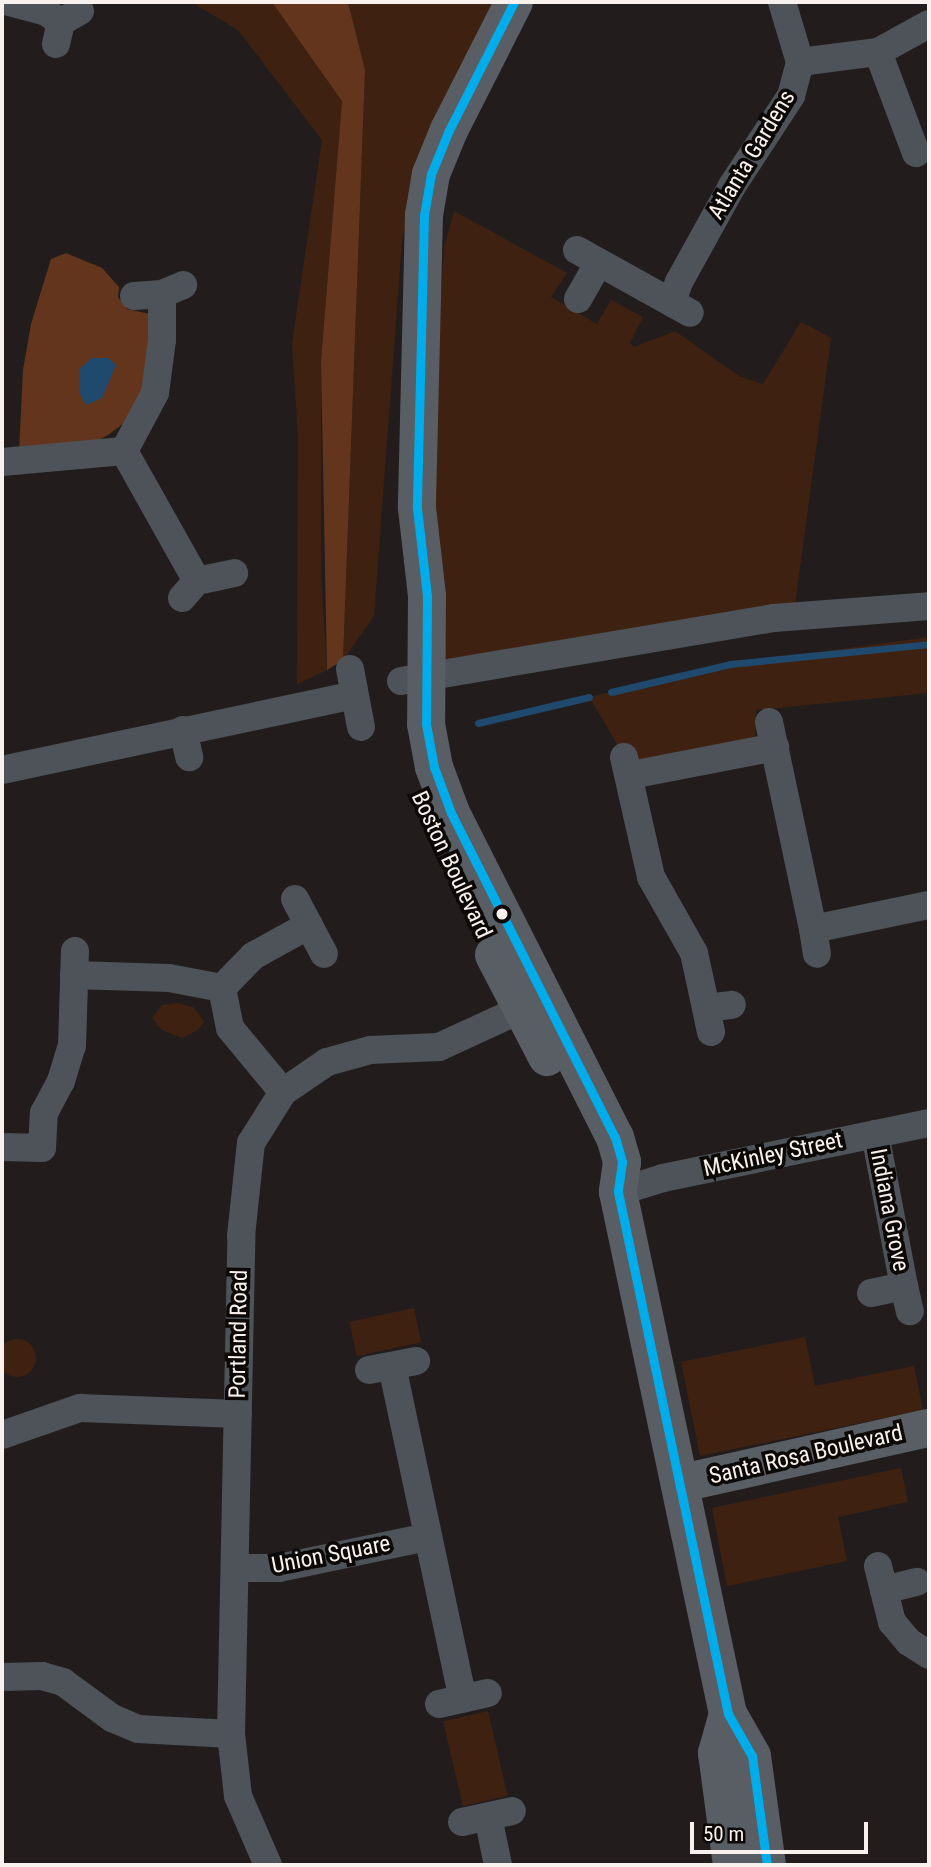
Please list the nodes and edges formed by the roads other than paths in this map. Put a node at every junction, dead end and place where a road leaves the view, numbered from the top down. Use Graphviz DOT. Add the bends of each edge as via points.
graph roads {
  1 [pos="9,2"];
  2 [pos="514,2"];
  3 [pos="542,2"];
  4 [pos="782,2"];
  5 [pos="929,24"];
  6 [pos="66,26"];
  7 [pos="878,52"];
  8 [pos="800,62"];
  9 [pos="913,154"];
  10 [pos="422,252"];
  11 [pos="160,292"];
  12 [pos="578,299"];
  13 [pos="124,451"];
  14 [pos="2,463"];
  15 [pos="234,573"];
  16 [pos="929,606"];
  17 [pos="413,680"];
  18 [pos="360,727"];
  19 [pos="2,770"];
  20 [pos="295,899"];
  21 [pos="929,905"];
  22 [pos="309,925"];
  23 [pos="324,954"];
  24 [pos="222,988"];
  25 [pos="533,1004"];
  26 [pos="717,1015"];
  27 [pos="283,1091"];
  28 [pos="929,1123"];
  29 [pos="875,1134"];
  30 [pos="2,1147"];
  31 [pos="618,1192"];
  32 [pos="871,1293"];
  33 [pos="392,1366"];
  34 [pos="238,1413"];
  35 [pos="929,1428"];
  36 [pos="2,1436"];
  37 [pos="682,1483"];
  38 [pos="427,1537"];
  39 [pos="234,1568"];
  40 [pos="917,1582"];
  41 [pos="929,1655"];
  42 [pos="2,1677"];
  43 [pos="463,1699"];
  44 [pos="728,1714"];
  45 [pos="230,1734"];
  46 [pos="487,1817"];
  47 [pos="268,1865"];
  48 [pos="498,1865"];
  49 [pos="732,1865"];
  50 [pos="767,1865"];
  1 -- 6 [label="street" via="46,12"];
  2 -- 10 [label="street, Boston Boulevard" via="431,174"];
  3 -- 10 [label="street, Boston Boulevard" via="449,178"];
  4 -- 8 [label="street, Atlanta Gardens"];
  5 -- 7 [label="street"];
  7 -- 8 [label="street"];
  7 -- 9 [label="street"];
  8 -- 12 [label="street, Atlanta Gardens" via="791,96 732,186 679,282 681,308 587,257"];
  10 -- 17 [label="street, Boston Boulevard" via="417,508 403,594"];
  11 -- 13 [label="street" via="162,340 155,393"];
  13 -- 14 [label="street"];
  13 -- 15 [label="street" via="189,589"];
  16 -- 17 [label="street" via="774,618"];
  17 -- 25 [label="street, Boston Boulevard" via="401,728 417,796"];
  18 -- 19 [label="street" via="352,682 186,743"];
  20 -- 22 [label="street"];
  21 -- 26 [label="street" via="815,941 772,734 627,766 651,877 694,953"];
  22 -- 23 [label="street"];
  22 -- 24 [label="street" via="253,956"];
  24 -- 27 [label="street" via="230,1028"];
  24 -- 30 [label="street" via="75,963 68,1064 44,1113 41,1148"];
  25 -- 27 [label="street, Portland Road" via="439,1046 344,1055 304,1074"];
  25 -- 31 [label="street, Boston Boulevard" via="600,1166"];
  27 -- 34 [label="street, Portland Road" via="258,1126 246,1169"];
  28 -- 29 [label="street, McKinley Street"];
  29 -- 31 [label="street, McKinley Street" via="663,1178"];
  29 -- 32 [label="street, Indiana Grove" via="907,1298"];
  31 -- 37 [label="street, Boston Boulevard"];
  33 -- 38 [label="street"];
  34 -- 36 [label="street" via="80,1408"];
  34 -- 39 [label="street, Portland Road"];
  35 -- 37 [label="street, Santa Rosa Boulevard"];
  37 -- 44 [label="street, Boston Boulevard"];
  38 -- 39 [label="street, Union Square" via="279,1568"];
  38 -- 43 [label="street"];
  39 -- 45 [label="street, Portland Road"];
  40 -- 41 [label="street" via="881,1578 901,1634"];
  42 -- 45 [label="street" via="42,1676 63,1682 112,1718 138,1729"];
  44 -- 49 [label="street, Boston Boulevard" via="717,1753"];
  44 -- 50 [label="street, Boston Boulevard" via="752,1756"];
  45 -- 47 [label="street, Portland Road" via="239,1796"];
  46 -- 48 [label="street"];
}
